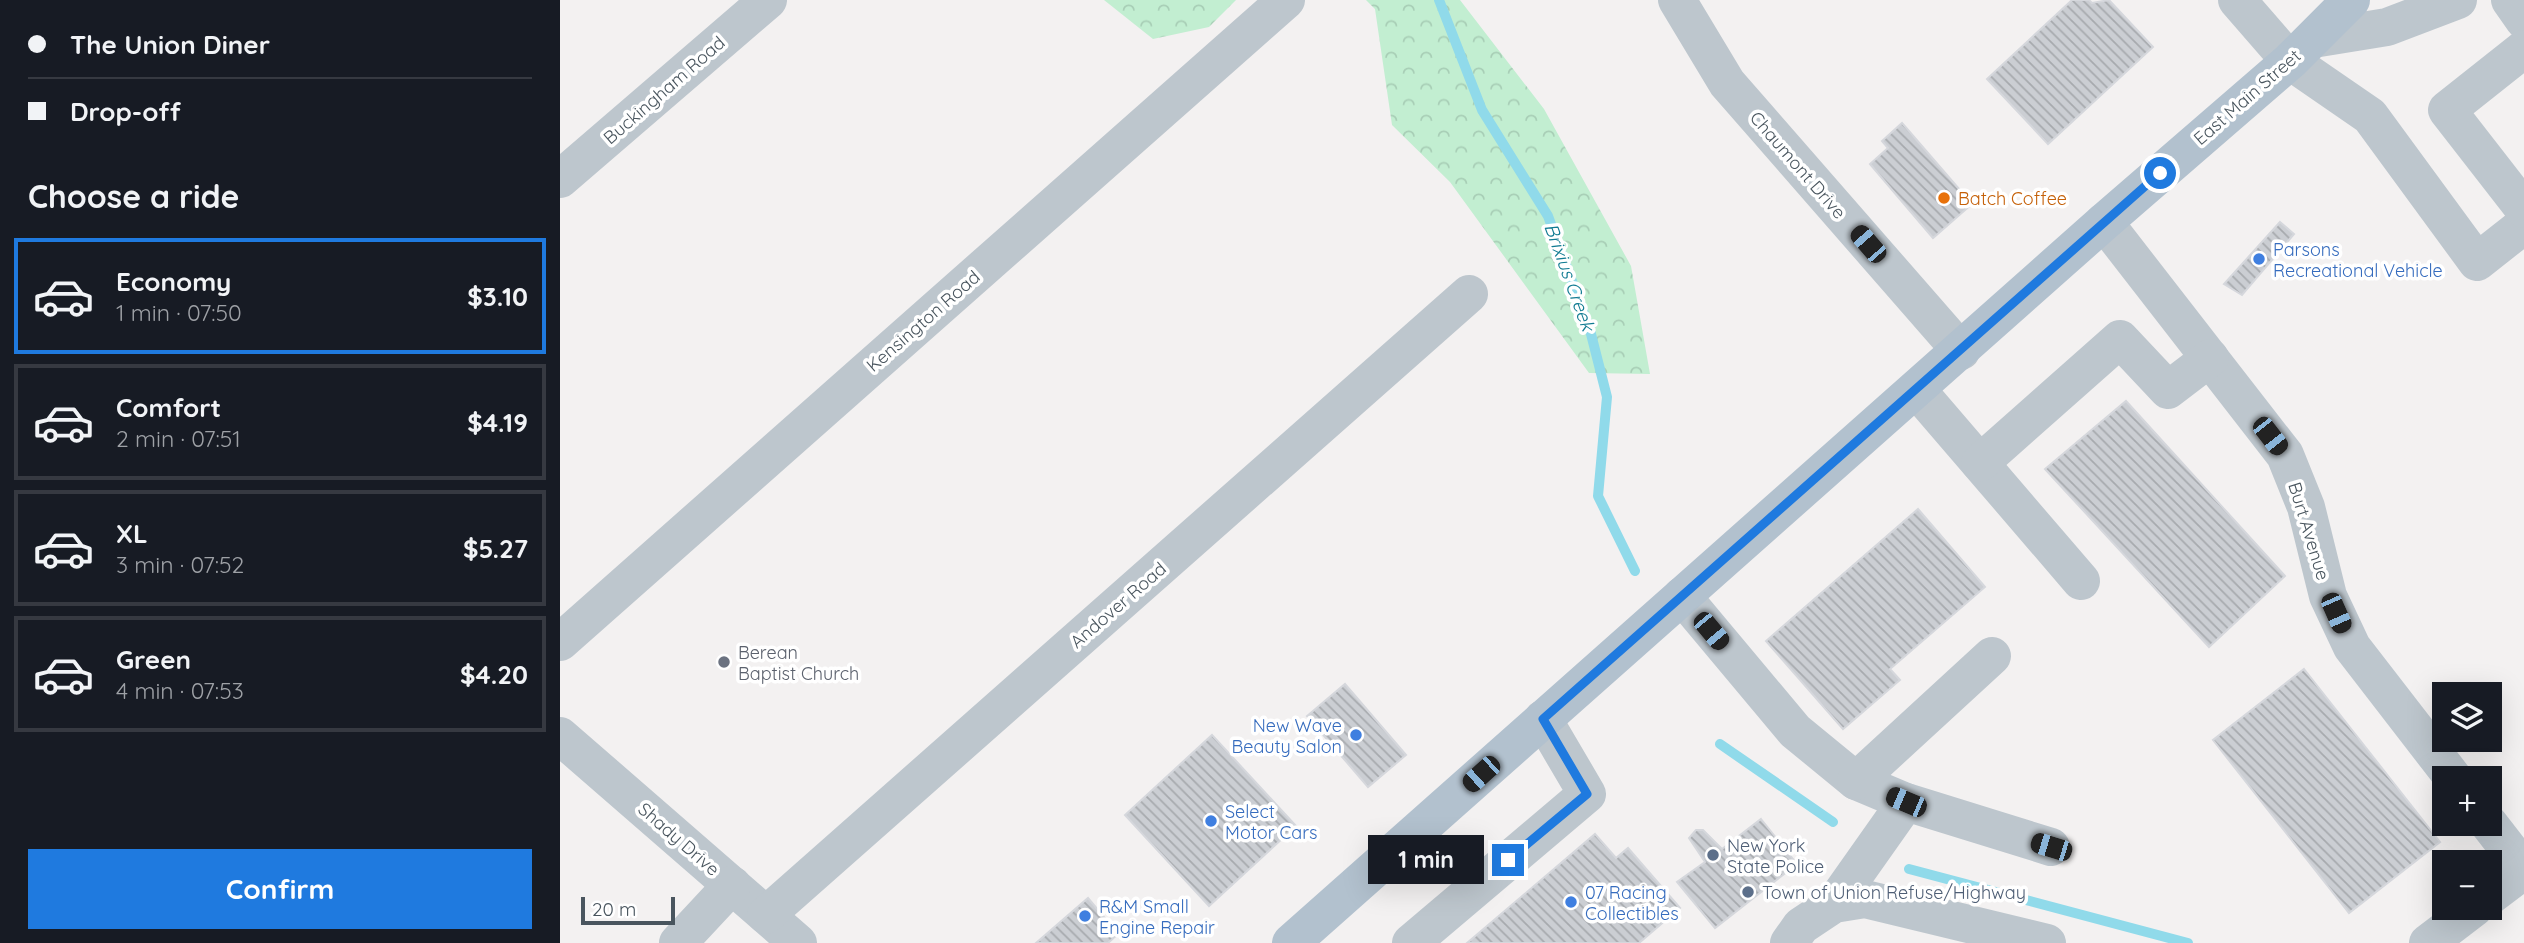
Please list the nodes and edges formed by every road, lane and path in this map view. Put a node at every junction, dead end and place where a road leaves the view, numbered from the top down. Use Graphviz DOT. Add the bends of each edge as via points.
graph roads {
  1 [pos="768,0"];
  2 [pos="1286,0"];
  3 [pos="1677,0"];
  4 [pos="2238,0"];
  5 [pos="2351,0"];
  6 [pos="2458,0"];
  7 [pos="2510,0"];
  8 [pos="2524,20"];
  9 [pos="2524,49"];
  10 [pos="2302,50"];
  11 [pos="560,179"];
  12 [pos="2524,209"];
  13 [pos="2104,222"];
  14 [pos="2524,225"];
  15 [pos="1469,294"];
  16 [pos="1961,351"];
  17 [pos="2210,358"];
  18 [pos="1917,390"];
  19 [pos="1980,463"];
  20 [pos="2081,580"];
  21 [pos="1682,596"];
  22 [pos="560,642"];
  23 [pos="1992,656"];
  24 [pos="1543,719"];
  25 [pos="560,736"];
  26 [pos="2444,766"];
  27 [pos="1856,781"];
  28 [pos="1906,802"];
  29 [pos="2498,836"];
  30 [pos="2051,847"];
  31 [pos="2524,870"];
  32 [pos="732,885"];
  33 [pos="2502,887"];
  34 [pos="1833,904"];
  35 [pos="766,915"];
  36 [pos="2458,920"];
  37 [pos="1295,942"];
  38 [pos="678,943"];
  39 [pos="798,943"];
  40 [pos="1411,943"];
  41 [pos="1788,943"];
  42 [pos="2047,943"];
  43 [pos="2428,943"];
  1 -- 11 [label="street, Buckingham Road"];
  2 -- 22 [label="street, Kensington Road"];
  3 -- 16 [label="street, Chaumont Drive" via="1727,83"];
  4 -- 10 [label="street"];
  5 -- 10 [label="main road, East Main Street"];
  6 -- 10 [label="street" via="2387,27"];
  7 -- 8 [label="street"];
  9 -- 12 [label="street" via="2448,110"];
  10 -- 13 [label="main road, East Main Street"];
  10 -- 14 [label="street" via="2370,116 2477,262"];
  13 -- 16 [label="main road, East Main Street"];
  13 -- 17 [label="street, Burt Avenue"];
  15 -- 35 [label="street, Andover Road"];
  16 -- 18 [label="main road, East Main Street"];
  17 -- 19 [label="street" via="2168,390 2120,339"];
  17 -- 26 [label="street, Burt Avenue" via="2285,455 2306,507 2329,596 2352,647"];
  18 -- 19 [label="street"];
  18 -- 21 [label="main road, East Main Street"];
  19 -- 20 [label="street"];
  21 -- 24 [label="main road, East Main Street"];
  21 -- 27 [label="street" via="1795,731"];
  23 -- 27 [label="street"];
  24 -- 37 [label="main road, East Main Street"];
  24 -- 40 [label="street" via="1587,794"];
  25 -- 32 [label="street, Shady Drive"];
  27 -- 28 [label="street"];
  28 -- 30 [label="street"];
  28 -- 34 [label="street"];
  29 -- 31 [label="street"];
  31 -- 33 [label="street"];
  32 -- 35 [label="street, Shady Drive"];
  32 -- 38 [label="street"];
  34 -- 41 [label="street" via="1801,926"];
  34 -- 42 [label="street" via="1865,899"];
  35 -- 39 [label="street, Shady Drive"];
  36 -- 43 [label="street"];
}
